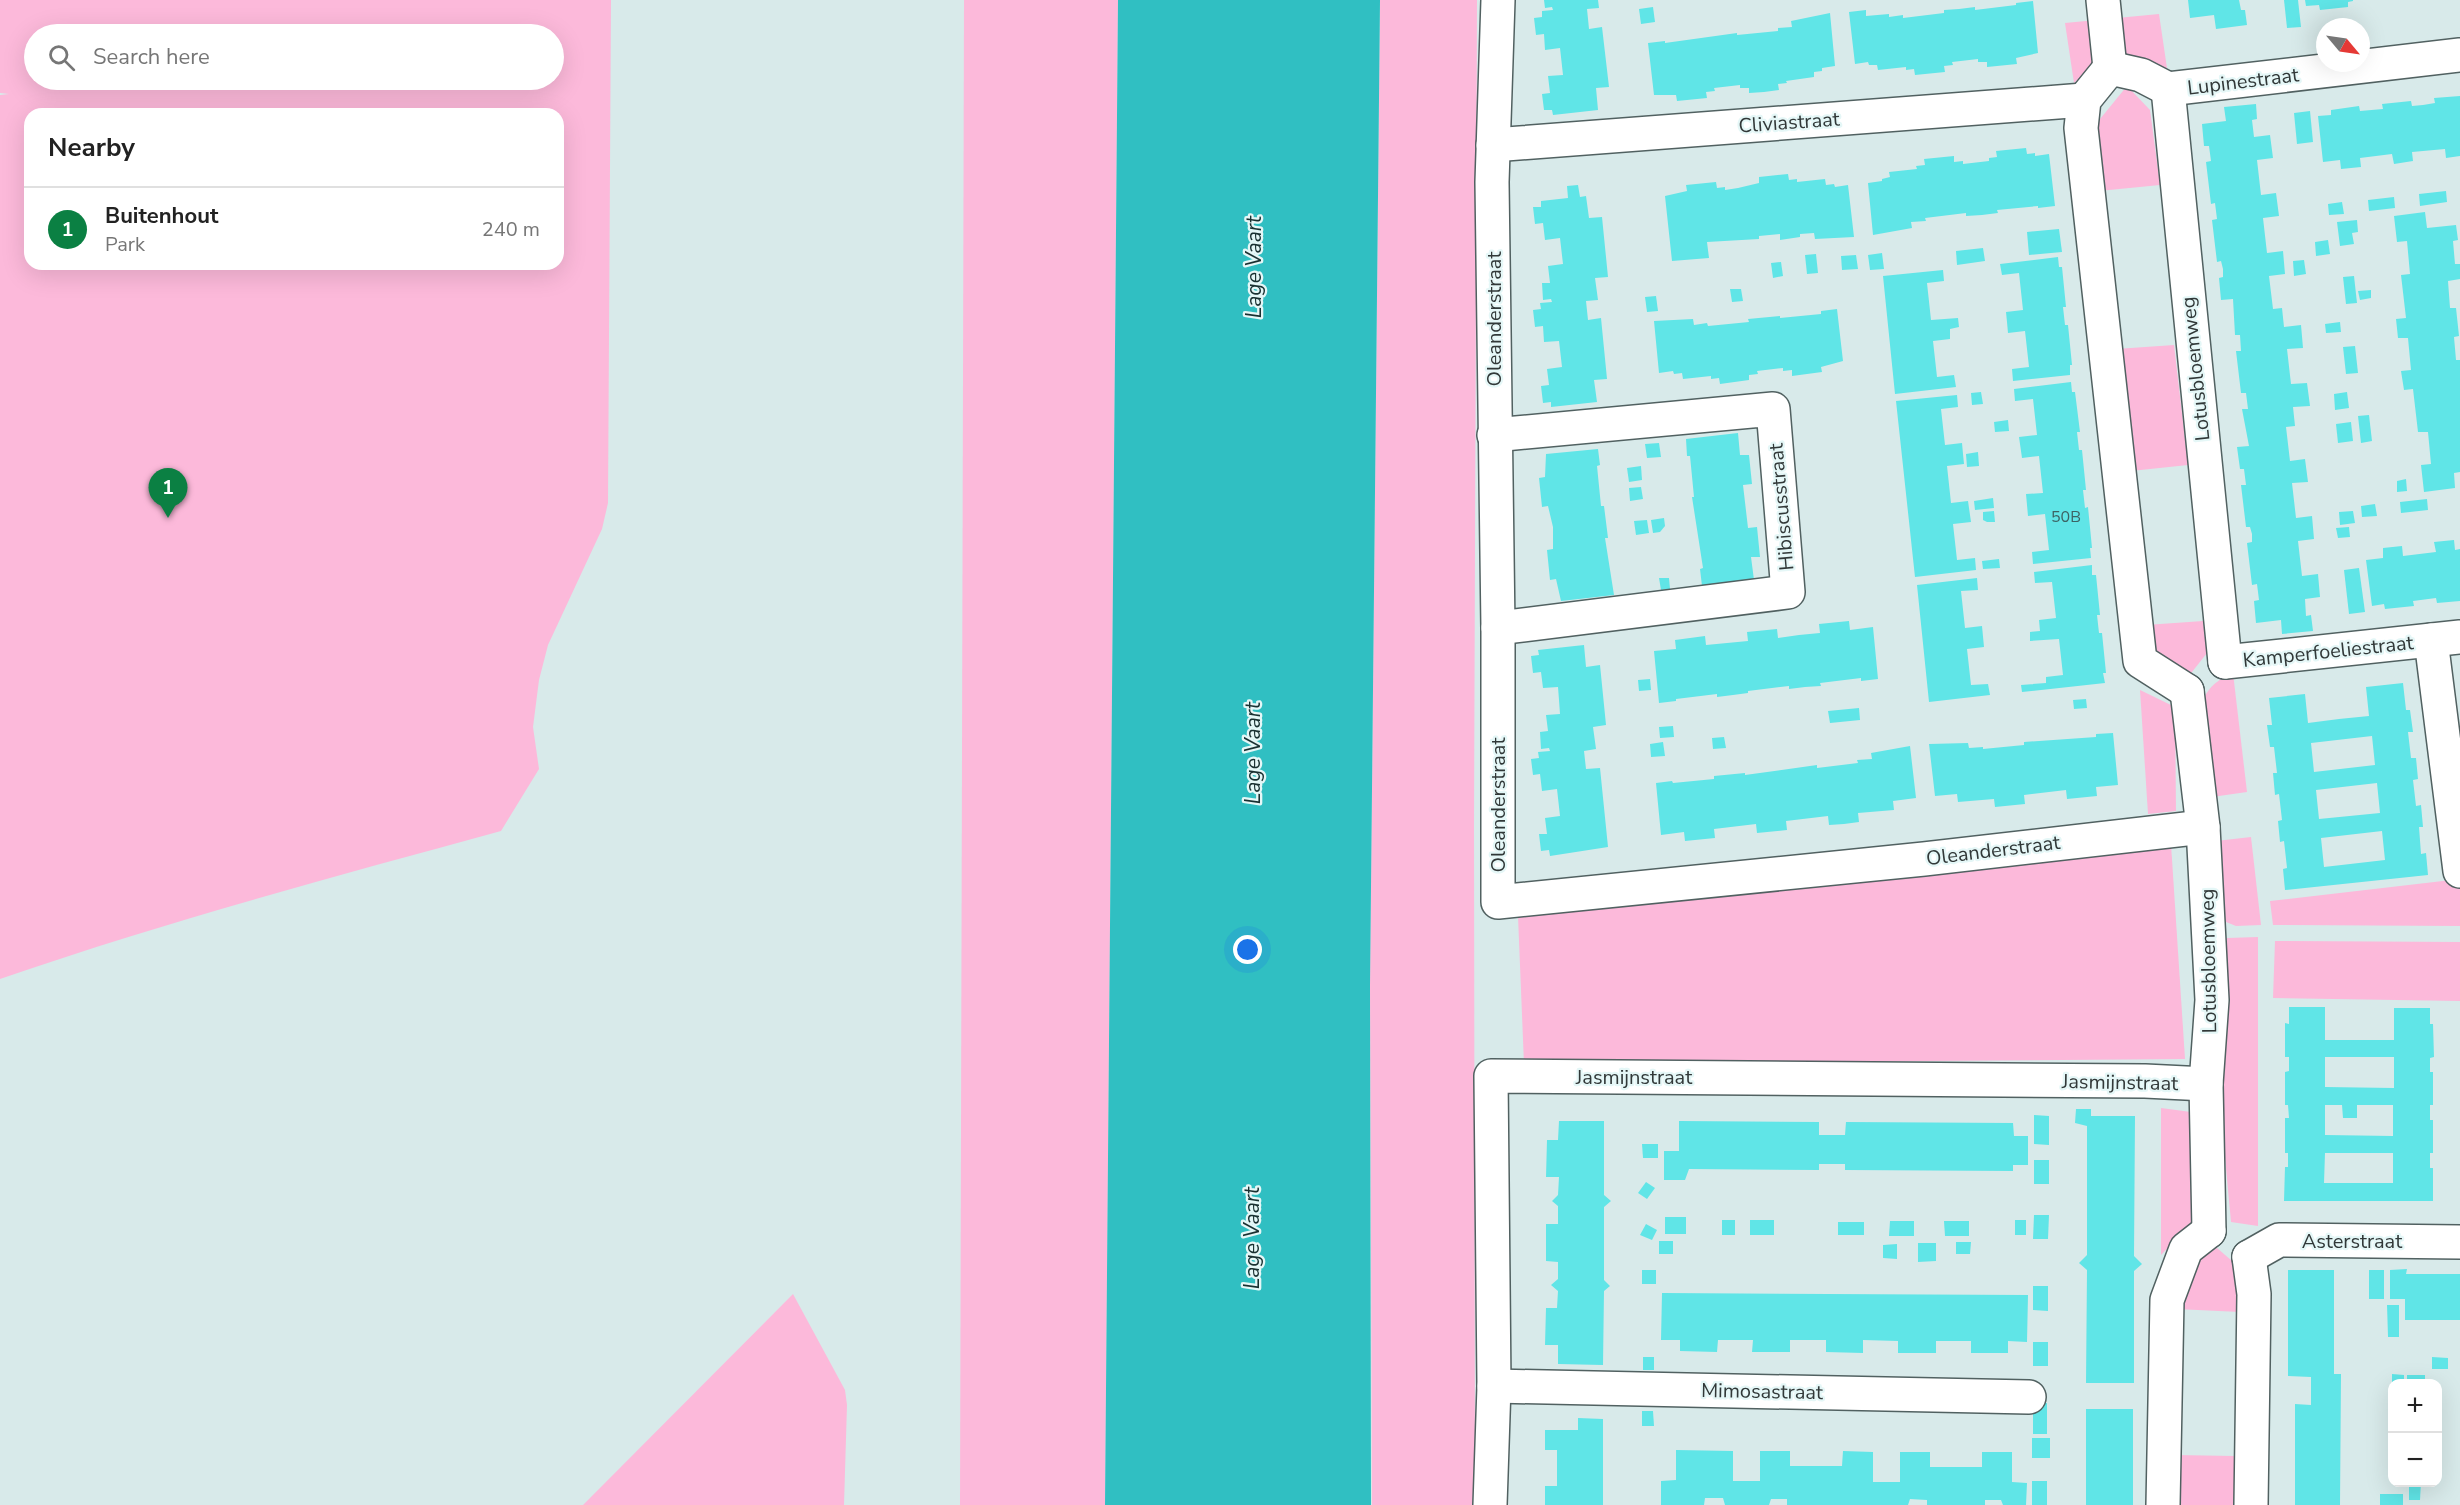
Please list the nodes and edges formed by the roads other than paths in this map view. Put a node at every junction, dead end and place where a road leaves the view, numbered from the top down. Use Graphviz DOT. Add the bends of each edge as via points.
graph roads {
  1 [pos="1498,0"];
  2 [pos="2103,0"];
  3 [pos="2460,55"];
  4 [pos="2110,68"];
  5 [pos="2168,90"];
  6 [pos="2084,100"];
  7 [pos="1493,145"];
  8 [pos="1494,435"];
  9 [pos="1498,628"];
  10 [pos="2445,638"];
  11 [pos="2225,662"];
  12 [pos="2187,691"];
  13 [pos="2203,827"];
  14 [pos="2460,871"];
  15 [pos="2206,1084"];
  16 [pos="2209,1231"];
  17 [pos="2460,1242"];
  18 [pos="2249,1257"];
  19 [pos="1494,1386"];
  20 [pos="2029,1397"];
  21 [pos="1490,1505"];
  22 [pos="2163,1505"];
  23 [pos="2251,1505"];
  1 -- 7 [label="street, Oleanderstraat"];
  2 -- 4 [label="street"];
  3 -- 5 [label="street, Lupinestraat"];
  4 -- 5 [label="street" via="2141,75"];
  4 -- 6 [label="street"];
  5 -- 11 [label="street, Lotusbloemweg"];
  6 -- 7 [label="street, Cliviastraat"];
  6 -- 12 [label="street" via="2081,128 2140,661"];
  7 -- 8 [label="street, Oleanderstraat"];
  8 -- 9 [label="street, Oleanderstraat"];
  8 -- 9 [label="street, Hibiscusstraat" via="1773,409 1788,592"];
  9 -- 13 [label="street, Oleanderstraat" via="1498,902"];
  10 -- 11 [label="street, Kamperfoeliestraat"];
  10 -- 14 [label="street, Kamperfoeliestraat"];
  11 -- 12 [label="street"];
  12 -- 13 [label="street, Lotusbloemweg"];
  13 -- 15 [label="street, Lotusbloemweg" via="2212,1000"];
  15 -- 16 [label="street, Lotusbloemweg"];
  15 -- 19 [label="street, Jasmijnstraat" via="1491,1076"];
  16 -- 18 [label="street"];
  16 -- 22 [label="street" via="2186,1249 2167,1300"];
  17 -- 18 [label="street, Asterstraat" via="2279,1240"];
  18 -- 23 [label="street" via="2254,1294"];
  19 -- 20 [label="street, Mimosastraat"];
  19 -- 21 [label="street, Jasmijnstraat"];
}
